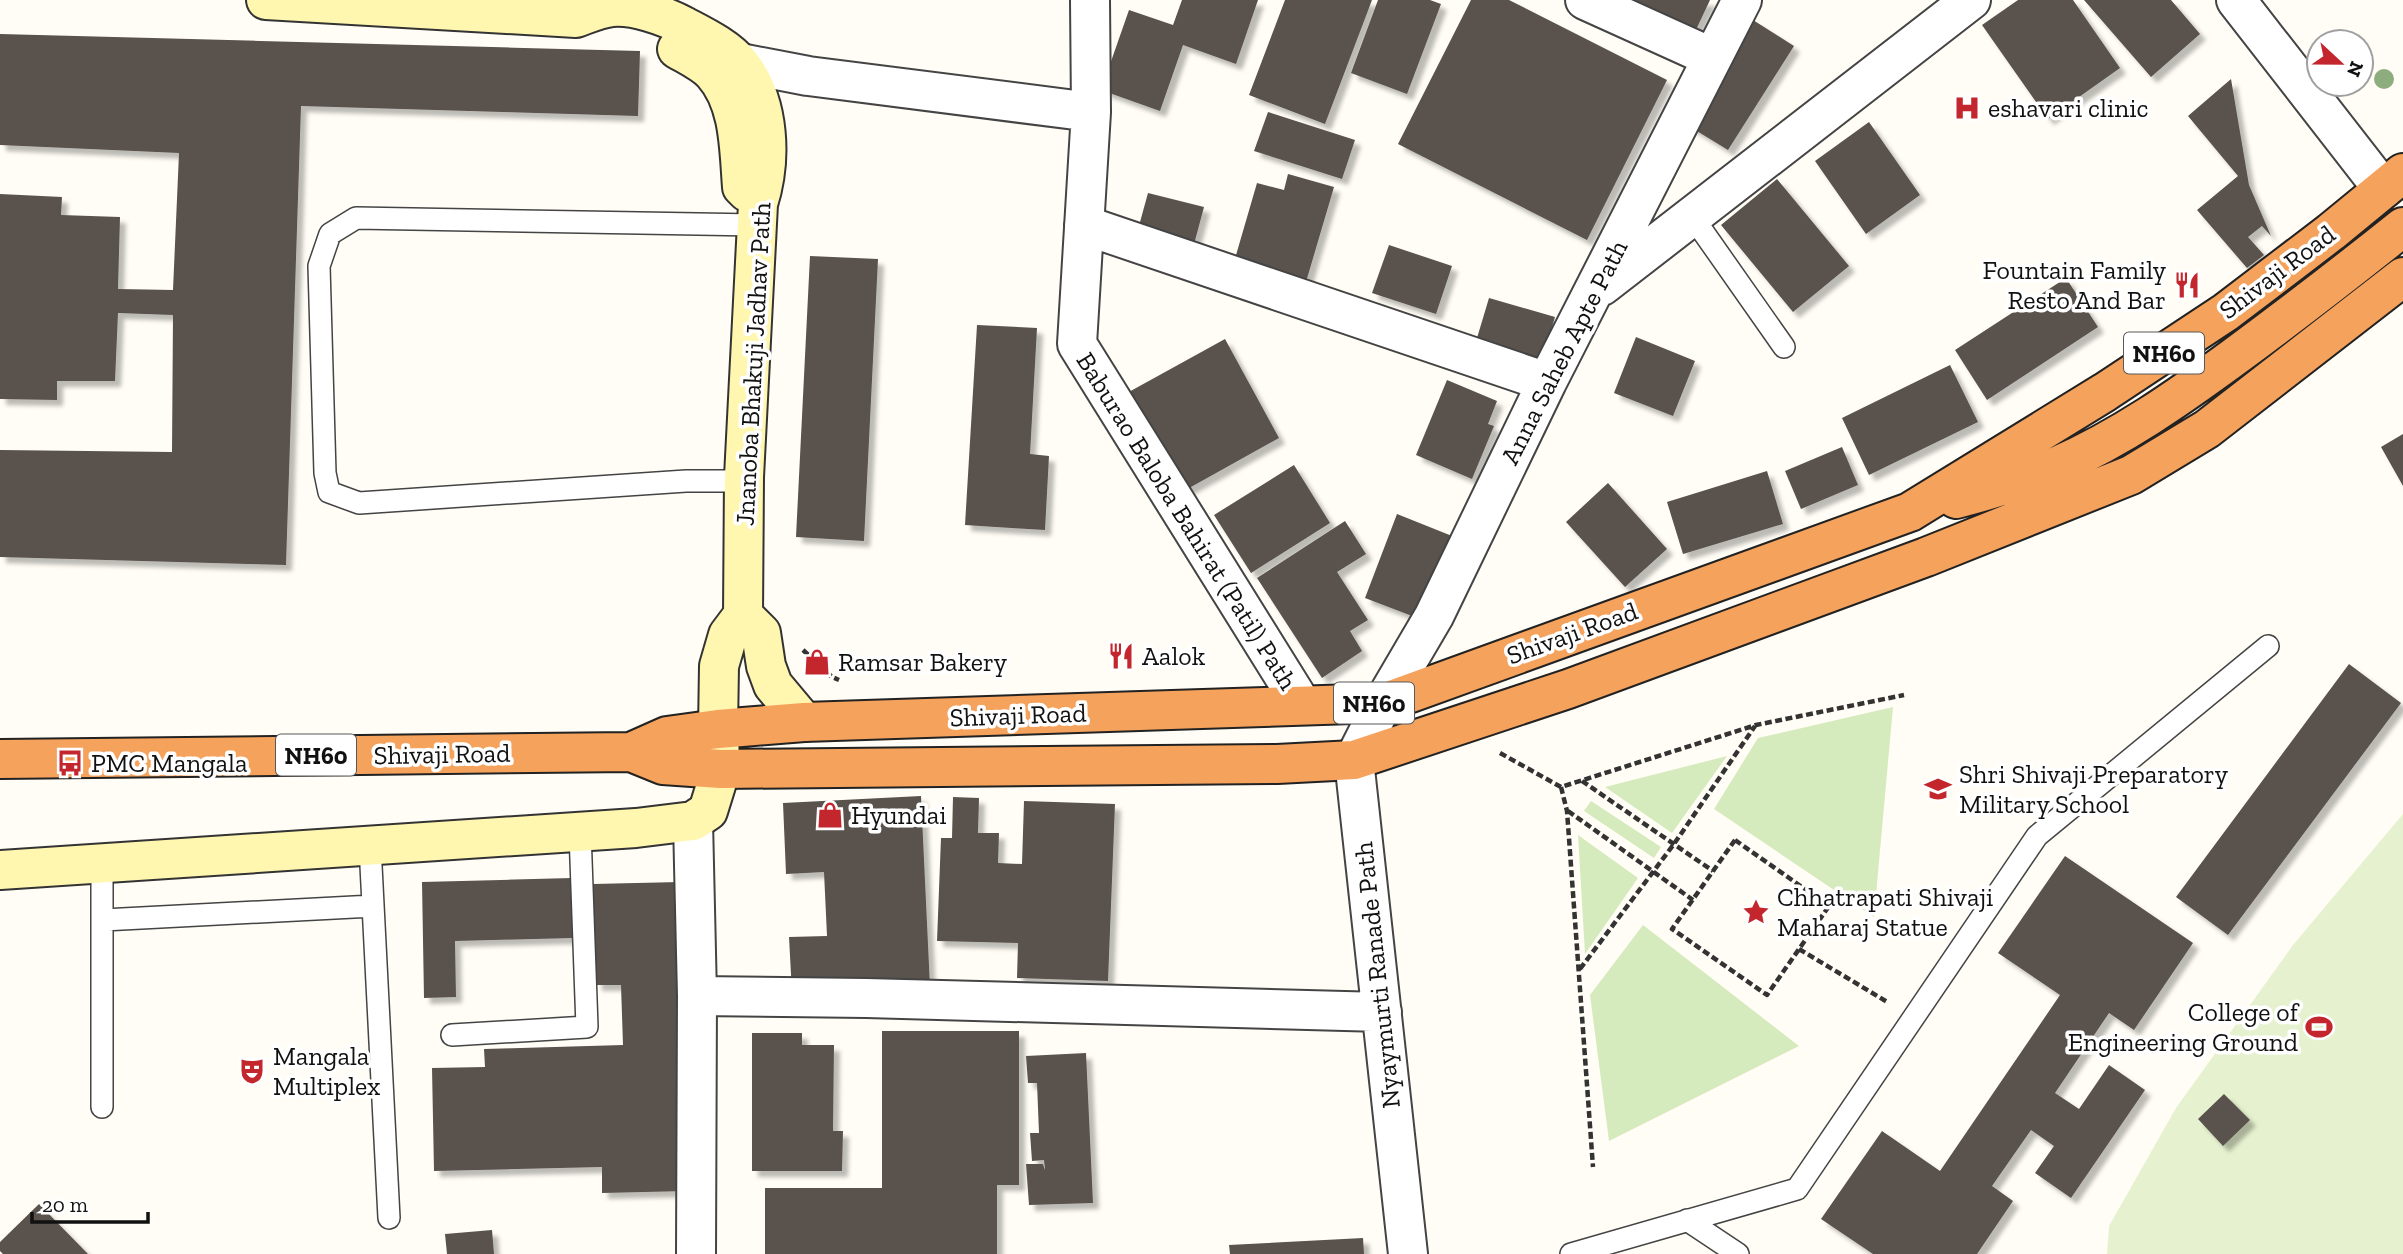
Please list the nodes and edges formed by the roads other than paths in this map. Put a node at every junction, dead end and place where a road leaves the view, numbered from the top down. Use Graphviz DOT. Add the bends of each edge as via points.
graph roads {
  1 [pos="266,0"];
  2 [pos="1090,0"];
  3 [pos="1585,0"];
  4 [pos="1742,0"];
  5 [pos="1971,0"];
  6 [pos="2236,0"];
  7 [pos="1711,57"];
  8 [pos="726,67"];
  9 [pos="1091,112"];
  10 [pos="2393,181"];
  11 [pos="757,214"];
  12 [pos="1692,216"];
  13 [pos="1084,225"];
  14 [pos="2403,226"];
  15 [pos="2403,277"];
  16 [pos="1594,292"];
  17 [pos="1784,347"];
  18 [pos="1547,382"];
  19 [pos="744,481"];
  20 [pos="1910,512"];
  21 [pos="743,615"];
  22 [pos="2267,646"];
  23 [pos="1383,703"];
  24 [pos="1302,705"];
  25 [pos="804,722"];
  26 [pos="718,729"];
  27 [pos="631,752"];
  28 [pos="0,759"];
  29 [pos="1354,760"];
  30 [pos="721,769"];
  31 [pos="693,821"];
  32 [pos="580,832"];
  33 [pos="370,846"];
  34 [pos="103,863"];
  35 [pos="0,870"];
  36 [pos="373,906"];
  37 [pos="103,920"];
  38 [pos="697,996"];
  39 [pos="1382,1012"];
  40 [pos="452,1035"];
  41 [pos="102,1107"];
  42 [pos="389,1218"];
  43 [pos="1687,1220"];
  44 [pos="696,1254"];
  45 [pos="1408,1254"];
  46 [pos="1572,1254"];
  47 [pos="1738,1254"];
  1 -- 8 [label="street" via="576,18 612,7 648,12 705,37"];
  2 -- 9 [label="street, Baburao Baloba Bahirat (Patil) Path"];
  3 -- 7 [label="street"];
  4 -- 7 [label="street, Anna Saheb Apte Path"];
  5 -- 12 [label="street"];
  6 -- 10 [label="street"];
  7 -- 16 [label="street, Anna Saheb Apte Path"];
  8 -- 9 [label="street"];
  8 -- 11 [label="street, Jnanoba Bhakuji Jadhav Path" via="754,86 766,132 765,181"];
  9 -- 13 [label="street, Baburao Baloba Bahirat (Patil) Path"];
  10 -- 20 [label="highway, Shivaji Road / NH60" via="2226,312"];
  11 -- 19 [label="street, Jnanoba Bhakuji Jadhav Path"];
  11 -- 19 [label="lane" via="356,218 330,234 319,267 328,492 359,503"];
  12 -- 16 [label="street"];
  12 -- 17 [label="lane"];
  13 -- 18 [label="street"];
  13 -- 24 [label="street, Baburao Baloba Bahirat (Patil) Path" via="1077,344"];
  14 -- 20 [label="highway, NH60" via="2171,404 2115,437 2001,487"];
  15 -- 29 [label="highway, Shivaji Road / NH60" via="2207,429 2131,475 1926,557 1568,689"];
  16 -- 18 [label="street, Anna Saheb Apte Path"];
  18 -- 23 [label="street, Anna Saheb Apte Path" via="1434,616"];
  19 -- 21 [label="street, Jnanoba Bhakuji Jadhav Path"];
  20 -- 23 [label="highway, Shivaji Road / NH60"];
  21 -- 25 [label="street" via="761,633 773,685"];
  21 -- 26 [label="street" via="728,635 719,666"];
  22 -- 43 [label="lane" via="2037,836 1797,1189"];
  23 -- 24 [label="highway, Shivaji Road / NH60"];
  23 -- 29 [label="street"];
  24 -- 25 [label="highway, Shivaji Road / NH60"];
  25 -- 26 [label="highway, Shivaji Road / NH60"];
  26 -- 27 [label="highway, Shivaji Road / NH60" via="667,736"];
  26 -- 30 [label="street"];
  27 -- 28 [label="highway, Shivaji Road / NH60"];
  27 -- 30 [label="highway, Shivaji Road / NH60" via="663,765"];
  29 -- 30 [label="highway, Shivaji Road / NH60"];
  29 -- 39 [label="street, Nyaymurti Ranade Path"];
  30 -- 31 [label="street" via="708,811"];
  31 -- 32 [label="street"];
  31 -- 38 [label="street"];
  32 -- 33 [label="street"];
  32 -- 40 [label="lane" via="587,1027"];
  33 -- 34 [label="street"];
  33 -- 36 [label="lane"];
  34 -- 35 [label="street"];
  34 -- 37 [label="lane"];
  36 -- 37 [label="lane"];
  36 -- 42 [label="lane"];
  37 -- 41 [label="lane"];
  38 -- 39 [label="street"];
  38 -- 44 [label="street"];
  39 -- 45 [label="street, Nyaymurti Ranade Path"];
  43 -- 46 [label="lane"];
  43 -- 47 [label="lane"];
}
